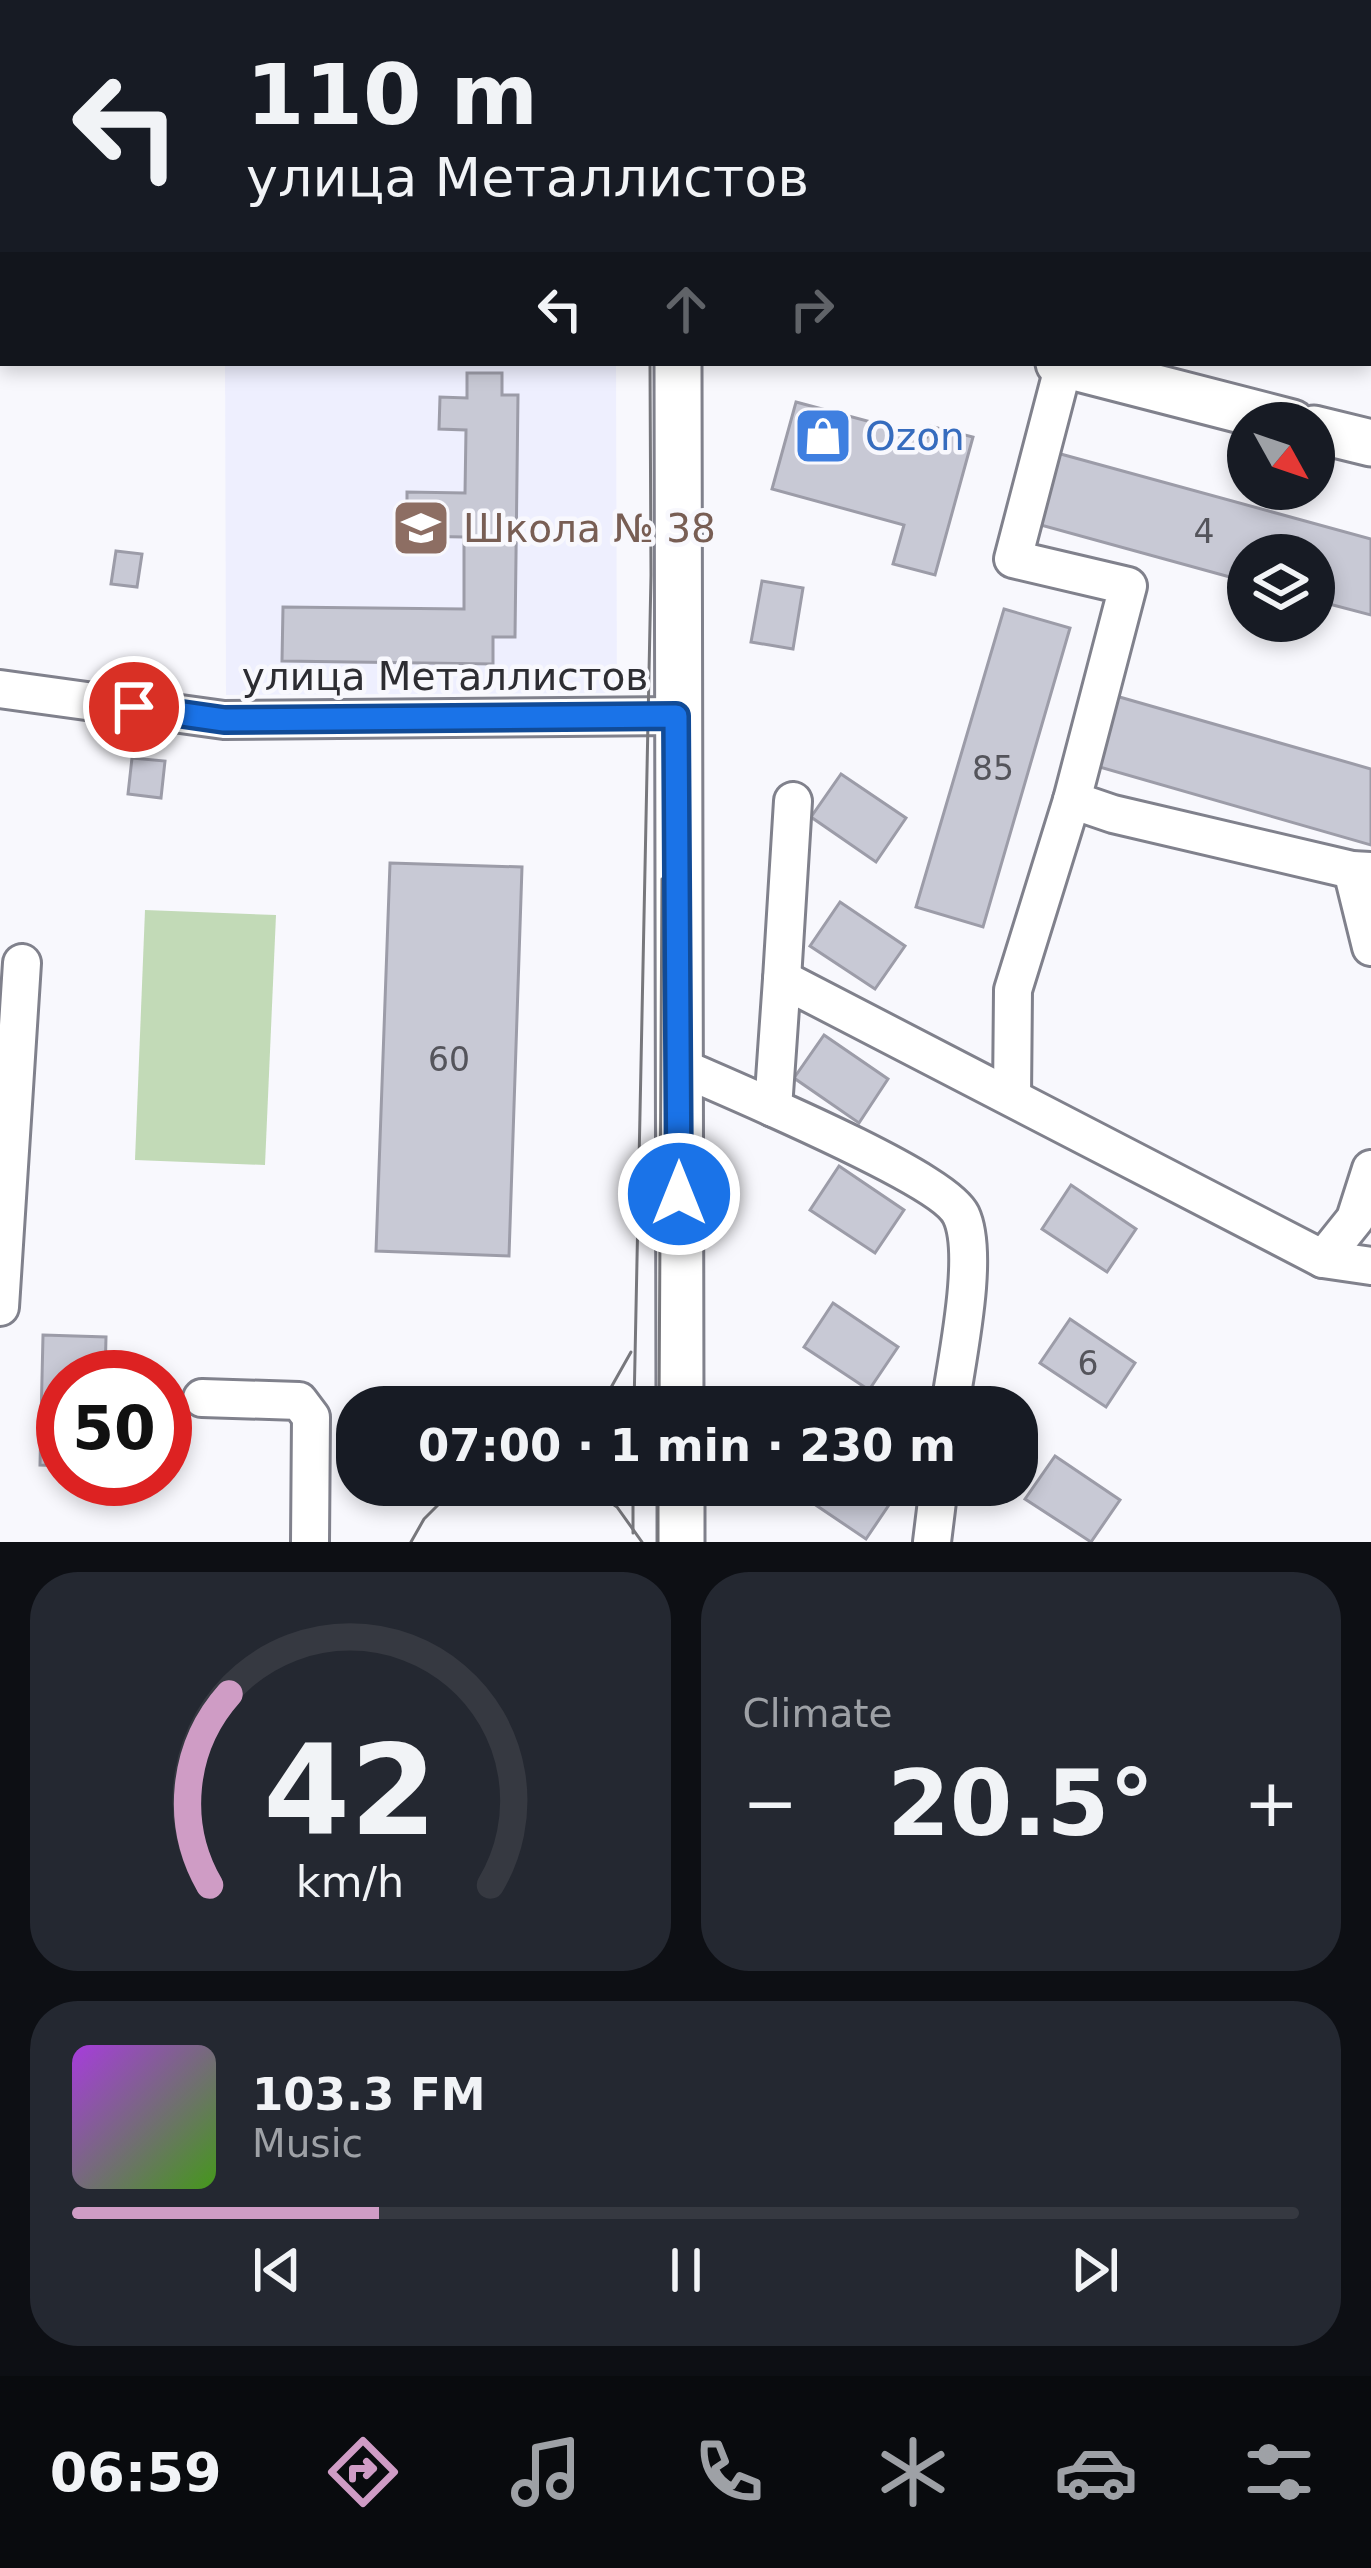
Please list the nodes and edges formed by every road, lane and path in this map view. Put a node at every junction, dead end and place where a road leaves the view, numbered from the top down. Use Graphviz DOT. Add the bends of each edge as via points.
graph roads {
  1 [pos="677,366"];
  2 [pos="1061,366"];
  3 [pos="1069,366"];
  4 [pos="1227,406"];
  5 [pos="1335,434"];
  6 [pos="1371,443"];
  7 [pos="0,689"];
  8 [pos="676,716"];
  9 [pos="793,800"];
  10 [pos="1072,800"];
  11 [pos="1362,870"];
  12 [pos="1371,947"];
  13 [pos="22,963"];
  14 [pos="782,979"];
  15 [pos="678,1066"];
  16 [pos="1012,1097"];
  17 [pos="772,1108"];
  18 [pos="1371,1169"];
  19 [pos="1322,1259"];
  20 [pos="1371,1266"];
  21 [pos="0,1307"];
  22 [pos="680,1386"];
  23 [pos="953,1386"];
  24 [pos="202,1398"];
  25 [pos="681,1506"];
  26 [pos="936,1506"];
  27 [pos="310,1542"];
  28 [pos="681,1542"];
  29 [pos="932,1542"];
  1 -- 8 [label="main road"];
  2 -- 10 [label="street" via="1013,559 1128,586"];
  3 -- 4 [label="main road"];
  5 -- 6 [label="main road"];
  7 -- 8 [label="street, улица Металлистов" via="224,720"];
  8 -- 15 [label="main road"];
  9 -- 14 [label="street"];
  10 -- 11 [label="street"];
  10 -- 16 [label="street" via="1013,990"];
  11 -- 12 [label="street"];
  13 -- 21 [label="street"];
  14 -- 16 [label="street"];
  14 -- 17 [label="street"];
  15 -- 17 [label="street"];
  15 -- 22 [label="main road"];
  16 -- 19 [label="street"];
  17 -- 23 [label="street" via="924,1181 961,1214 969,1266"];
  18 -- 19 [label="street" via="1355,1219"];
  19 -- 20 [label="street"];
  24 -- 27 [label="street" via="299,1401 310,1417"];
  25 -- 28 [label="main road"];
  26 -- 29 [label="street"];
}
